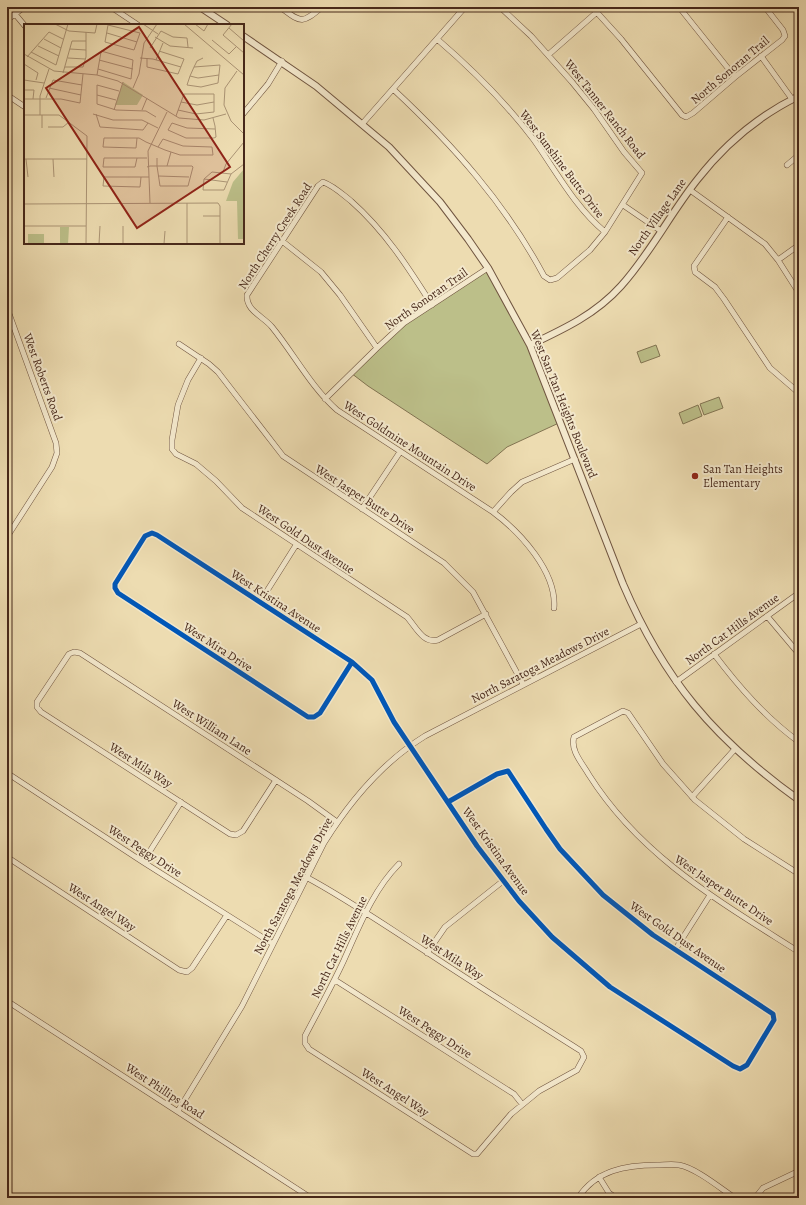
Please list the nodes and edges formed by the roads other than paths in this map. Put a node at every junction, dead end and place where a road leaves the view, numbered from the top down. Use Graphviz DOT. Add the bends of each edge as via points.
graph roads {
  1 [pos="24,7"];
  2 [pos="111,7"];
  3 [pos="200,7"];
  4 [pos="280,7"];
  5 [pos="322,7"];
  6 [pos="465,7"];
  7 [pos="500,7"];
  8 [pos="592,7"];
  9 [pos="679,7"];
  10 [pos="765,7"];
  11 [pos="597,12"];
  12 [pos="15,14"];
  13 [pos="7,20"];
  14 [pos="136,24"];
  15 [pos="226,24"];
  16 [pos="24,25"];
  17 [pos="244,37"];
  18 [pos="437,39"];
  19 [pos="548,55"];
  20 [pos="761,56"];
  21 [pos="282,61"];
  22 [pos="735,77"];
  23 [pos="393,89"];
  24 [pos="7,96"];
  25 [pos="799,96"];
  26 [pos="792,99"];
  27 [pos="24,106"];
  28 [pos="244,113"];
  29 [pos="363,123"];
  30 [pos="799,155"];
  31 [pos="787,165"];
  32 [pos="690,190"];
  33 [pos="623,205"];
  34 [pos="728,216"];
  35 [pos="661,231"];
  36 [pos="605,232"];
  37 [pos="282,240"];
  38 [pos="799,245"];
  39 [pos="778,260"];
  40 [pos="488,268"];
  41 [pos="799,293"];
  42 [pos="247,302"];
  43 [pos="432,305"];
  44 [pos="7,308"];
  45 [pos="179,344"];
  46 [pos="530,345"];
  47 [pos="377,348"];
  48 [pos="201,358"];
  49 [pos="799,392"];
  50 [pos="325,399"];
  51 [pos="400,452"];
  52 [pos="575,460"];
  53 [pos="362,510"];
  54 [pos="493,512"];
  55 [pos="152,533"];
  56 [pos="7,537"];
  57 [pos="296,545"];
  58 [pos="799,593"];
  59 [pos="260,602"];
  60 [pos="554,608"];
  61 [pos="486,614"];
  62 [pos="767,616"];
  63 [pos="641,624"];
  64 [pos="714,654"];
  65 [pos="799,654"];
  66 [pos="352,662"];
  67 [pos="676,682"];
  68 [pos="523,684"];
  69 [pos="37,707"];
  70 [pos="799,742"];
  71 [pos="410,745"];
  72 [pos="735,749"];
  73 [pos="7,773"];
  74 [pos="276,780"];
  75 [pos="692,797"];
  76 [pos="799,800"];
  77 [pos="181,802"];
  78 [pos="448,802"];
  79 [pos="337,822"];
  80 [pos="7,857"];
  81 [pos="143,862"];
  82 [pos="399,864"];
  83 [pos="799,874"];
  84 [pos="306,877"];
  85 [pos="503,881"];
  86 [pos="710,896"];
  87 [pos="366,913"];
  88 [pos="226,915"];
  89 [pos="273,944"];
  90 [pos="675,950"];
  91 [pos="799,952"];
  92 [pos="428,953"];
  93 [pos="335,980"];
  94 [pos="7,1001"];
  95 [pos="773,1014"];
  96 [pos="305,1044"];
  97 [pos="522,1104"];
  98 [pos="178,1111"];
  99 [pos="799,1171"];
  100 [pos="599,1177"];
  101 [pos="311,1198"];
  102 [pos="578,1198"];
  103 [pos="616,1198"];
  104 [pos="735,1198"];
  105 [pos="755,1198"];
  1 -- 12 [label="street"];
  2 -- 14 [label="street"];
  3 -- 15 [label="street"];
  4 -- 5 [label="street" via="303,20"];
  6 -- 18 [label="street"];
  7 -- 19 [label="street, West Tanner Ranch Road"];
  8 -- 11 [label="street"];
  9 -- 22 [label="street"];
  10 -- 20 [label="street, North Sonoran Trail" via="785,36"];
  11 -- 19 [label="street"];
  11 -- 22 [label="street, North Sonoran Trail" via="686,117"];
  12 -- 13 [label="street"];
  12 -- 16 [label="street"];
  17 -- 21 [label="street, West San Tan Heights Boulevard"];
  18 -- 23 [label="street"];
  18 -- 36 [label="street, West Sunshine Butte Drive" via="467,66 511,113 533,139 585,212"];
  19 -- 33 [label="street, West Tanner Ranch Road" via="642,173"];
  20 -- 22 [label="street, North Sonoran Trail"];
  20 -- 26 [label="street"];
  21 -- 28 [label="street" via="268,84"];
  21 -- 29 [label="street, West San Tan Heights Boulevard"];
  23 -- 29 [label="street"];
  23 -- 36 [label="street" via="428,121 479,176 544,276 550,280 557,278 590,250"];
  24 -- 27 [label="street"];
  25 -- 26 [label="street, North Village Lane"];
  26 -- 32 [label="street, North Village Lane" via="744,132 709,165"];
  29 -- 40 [label="street, West San Tan Heights Boulevard" via="440,202"];
  30 -- 31 [label="street"];
  32 -- 34 [label="street"];
  32 -- 35 [label="street, North Village Lane"];
  33 -- 35 [label="street"];
  33 -- 36 [label="street"];
  34 -- 39 [label="street" via="765,244"];
  34 -- 49 [label="street" via="694,266 695,272 724,299 770,368"];
  35 -- 46 [label="street, North Village Lane" via="630,275 606,300 572,325"];
  37 -- 42 [label="street, North Cherry Creek Road" via="247,295"];
  37 -- 43 [label="street, North Cherry Creek Road" via="318,186 323,182 331,185 379,228 398,252"];
  37 -- 47 [label="street" via="321,272"];
  38 -- 39 [label="street"];
  39 -- 41 [label="street"];
  40 -- 43 [label="street, North Sonoran Trail"];
  40 -- 46 [label="street, West San Tan Heights Boulevard"];
  42 -- 50 [label="street, West Goldmine Mountain Drive" via="283,340"];
  43 -- 47 [label="street, North Sonoran Trail" via="404,323"];
  44 -- 56 [label="street, West Roberts Road" via="56,443 57,453 52,467"];
  45 -- 48 [label="street, West Jasper Butte Drive"];
  46 -- 52 [label="street, West San Tan Heights Boulevard"];
  47 -- 50 [label="street, North Sonoran Trail"];
  48 -- 53 [label="street, West Jasper Butte Drive" via="218,372 283,456"];
  48 -- 57 [label="street, West Gold Dust Avenue" via="188,380 178,405 172,449 176,454 196,464 242,508"];
  50 -- 51 [label="street, West Goldmine Mountain Drive" via="337,410"];
  51 -- 53 [label="street"];
  51 -- 54 [label="street, West Goldmine Mountain Drive"];
  52 -- 54 [label="street" via="522,482"];
  52 -- 63 [label="street, West San Tan Heights Boulevard" via="622,584"];
  53 -- 61 [label="street, West Jasper Butte Drive" via="444,563 473,592"];
  54 -- 60 [label="street, West Goldmine Mountain Drive" via="516,532 542,566 552,588"];
  55 -- 59 [label="street, West Kristina Avenue"];
  55 -- 66 [label="street, West Mira Drive" via="145,536 115,584 118,593 308,717 314,718 320,714"];
  57 -- 59 [label="street"];
  57 -- 61 [label="street, West Gold Dust Avenue" via="407,617 426,639 432,641"];
  58 -- 62 [label="street, North Cat Hills Avenue"];
  59 -- 66 [label="street, West Kristina Avenue"];
  61 -- 68 [label="street, West Jasper Butte Drive"];
  62 -- 64 [label="street, North Cat Hills Avenue"];
  62 -- 65 [label="street"];
  63 -- 67 [label="street, West San Tan Heights Boulevard"];
  63 -- 68 [label="street, North Saratoga Meadows Drive"];
  64 -- 67 [label="street, North Cat Hills Avenue"];
  64 -- 70 [label="street" via="761,711"];
  66 -- 71 [label="street, West Kristina Avenue" via="372,680 394,722"];
  67 -- 72 [label="street, West San Tan Heights Boulevard" via="711,726"];
  68 -- 71 [label="street, North Saratoga Meadows Drive"];
  69 -- 74 [label="street, West William Lane" via="37,702 69,654 80,653"];
  69 -- 77 [label="street, West Mila Way"];
  71 -- 78 [label="street, West Kristina Avenue"];
  71 -- 79 [label="street, North Saratoga Meadows Drive" via="369,783"];
  72 -- 75 [label="street"];
  72 -- 76 [label="street, West San Tan Heights Boulevard"];
  73 -- 81 [label="street, West Peggy Drive"];
  74 -- 77 [label="street, West Mila Way" via="243,831 236,835 230,834"];
  74 -- 79 [label="street, West William Lane"];
  75 -- 83 [label="street" via="744,839"];
  75 -- 86 [label="street, West Jasper Butte Drive" via="663,764 628,713 623,711 574,737 574,750 593,781 626,823 656,854"];
  77 -- 81 [label="street"];
  78 -- 85 [label="street, West Kristina Avenue"];
  78 -- 90 [label="street, West Gold Dust Avenue" via="497,774 508,771 546,830 598,890 634,922"];
  79 -- 84 [label="street, North Saratoga Meadows Drive"];
  80 -- 88 [label="street, West Angel Way" via="179,970 187,972 192,968"];
  81 -- 88 [label="street, West Peggy Drive"];
  82 -- 87 [label="street, North Cat Hills Avenue" via="389,874"];
  84 -- 87 [label="street, West Mila Way"];
  84 -- 89 [label="street, North Saratoga Meadows Drive"];
  85 -- 92 [label="street" via="445,927"];
  85 -- 95 [label="street, West Kristina Avenue" via="552,937 610,987 733,1066 740,1069 747,1064 774,1020"];
  86 -- 90 [label="street"];
  86 -- 91 [label="street, West Jasper Butte Drive"];
  87 -- 92 [label="street, West Mila Way"];
  87 -- 93 [label="street, North Cat Hills Avenue"];
  88 -- 89 [label="street, West Peggy Drive"];
  89 -- 98 [label="street, North Saratoga Meadows Drive" via="232,1024"];
  90 -- 95 [label="street, West Gold Dust Avenue"];
  92 -- 97 [label="street, West Mila Way" via="581,1051 584,1057 577,1070 570,1076 548,1085"];
  93 -- 96 [label="street, North Cat Hills Avenue" via="305,1036"];
  93 -- 97 [label="street, West Peggy Drive" via="514,1094"];
  94 -- 98 [label="street, West Phillips Road"];
  96 -- 97 [label="street, West Angel Way" via="473,1154 482,1151 502,1123"];
  98 -- 101 [label="street, West Phillips Road"];
  99 -- 105 [label="street" via="763,1188"];
  100 -- 102 [label="street" via="583,1190"];
  100 -- 103 [label="street" via="609,1193"];
  100 -- 104 [label="street" via="631,1165 679,1165"];
}
